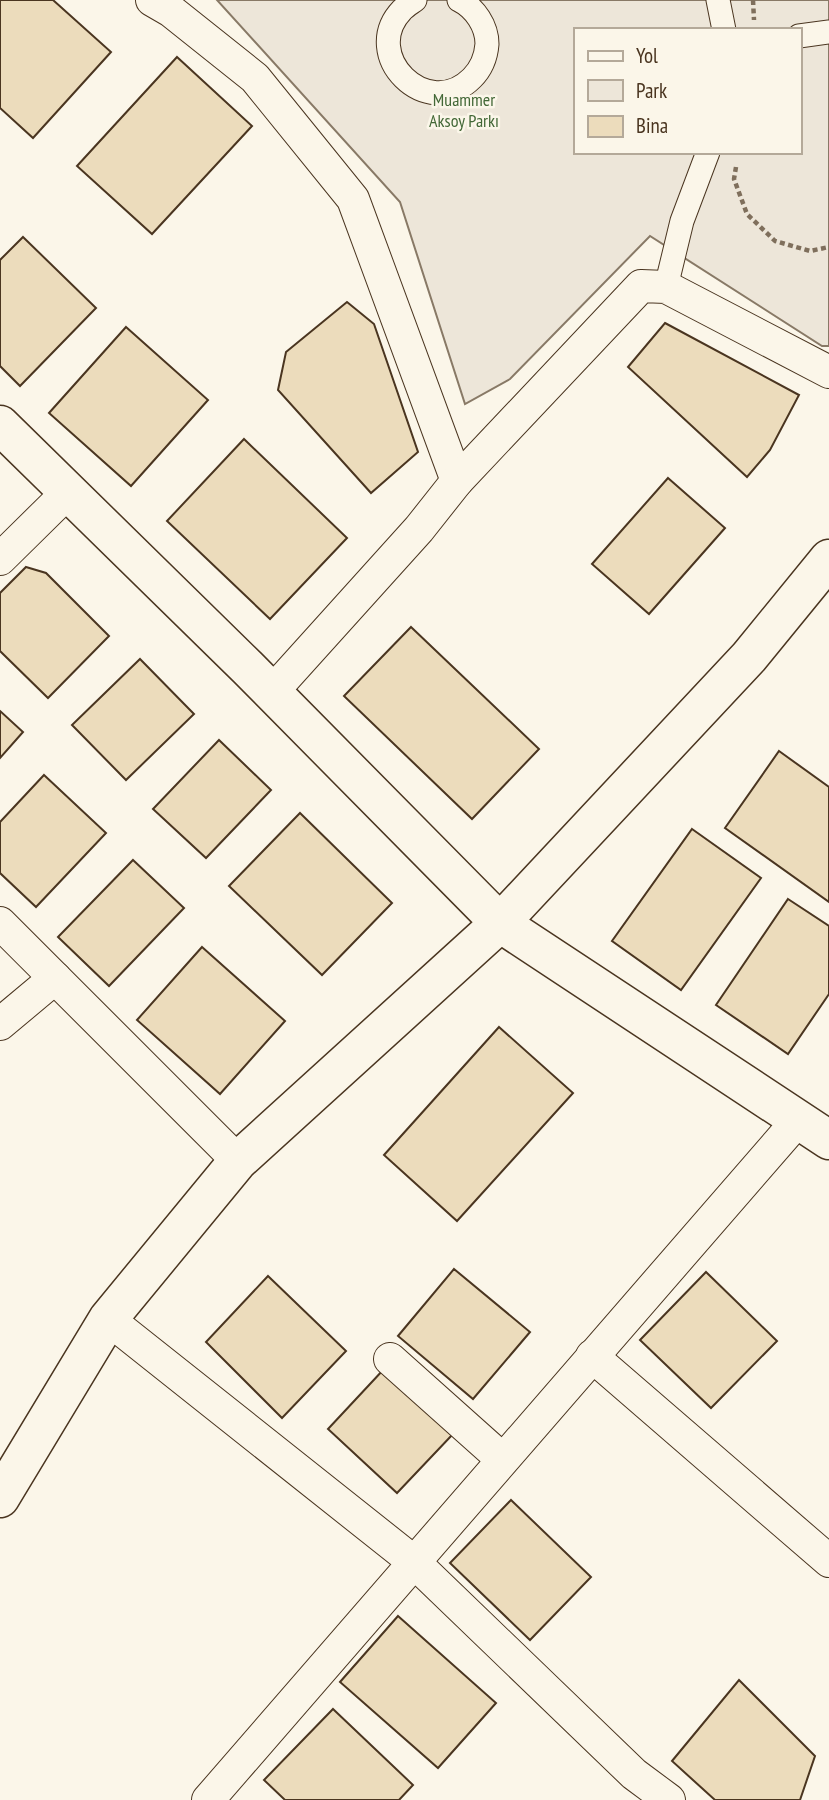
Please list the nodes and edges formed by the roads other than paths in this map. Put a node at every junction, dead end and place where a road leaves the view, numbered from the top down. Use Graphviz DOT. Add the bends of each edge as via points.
graph roads {
  1 [pos="152,0"];
  2 [pos="415,0"];
  3 [pos="459,0"];
  4 [pos="484,0"];
  5 [pos="718,0"];
  6 [pos="484,26"];
  7 [pos="724,28"];
  8 [pos="829,32"];
  9 [pos="801,36"];
  10 [pos="707,154"];
  11 [pos="666,287"];
  12 [pos="829,372"];
  13 [pos="0,425"];
  14 [pos="457,481"];
  15 [pos="68,492"];
  16 [pos="0,559"];
  17 [pos="829,559"];
  18 [pos="272,692"];
  19 [pos="0,923"];
  20 [pos="500,923"];
  21 [pos="55,978"];
  22 [pos="0,1024"];
  23 [pos="814,1129"];
  24 [pos="238,1161"];
  25 [pos="108,1319"];
  26 [pos="592,1356"];
  27 [pos="390,1359"];
  28 [pos="502,1459"];
  29 [pos="0,1498"];
  30 [pos="829,1561"];
  31 [pos="414,1562"];
  32 [pos="208,1800"];
  33 [pos="669,1800"];
  1 -- 14 [label="street" via="255,78 353,199"];
  2 -- 6 [label="street" via="393,23 389,39 396,69 420,90 435,93 465,85 485,58"];
  3 -- 6 [label="street"];
  4 -- 6 [label="street"];
  5 -- 7 [label="street"];
  8 -- 9 [label="street"];
  10 -- 11 [label="street" via="682,222"];
  11 -- 12 [label="street"];
  11 -- 14 [label="street" via="641,286"];
  13 -- 15 [label="street"];
  14 -- 18 [label="street"];
  15 -- 16 [label="street"];
  15 -- 18 [label="street"];
  17 -- 20 [label="street" via="749,657"];
  18 -- 20 [label="street"];
  19 -- 21 [label="street"];
  20 -- 23 [label="street"];
  20 -- 24 [label="street"];
  21 -- 22 [label="street"];
  21 -- 24 [label="street"];
  23 -- 26 [label="street"];
  24 -- 25 [label="street"];
  25 -- 29 [label="street"];
  25 -- 31 [label="street"];
  26 -- 28 [label="street"];
  26 -- 30 [label="street"];
  27 -- 28 [label="street"];
  28 -- 31 [label="street"];
  31 -- 32 [label="street"];
  31 -- 33 [label="street" via="634,1774"];
}
